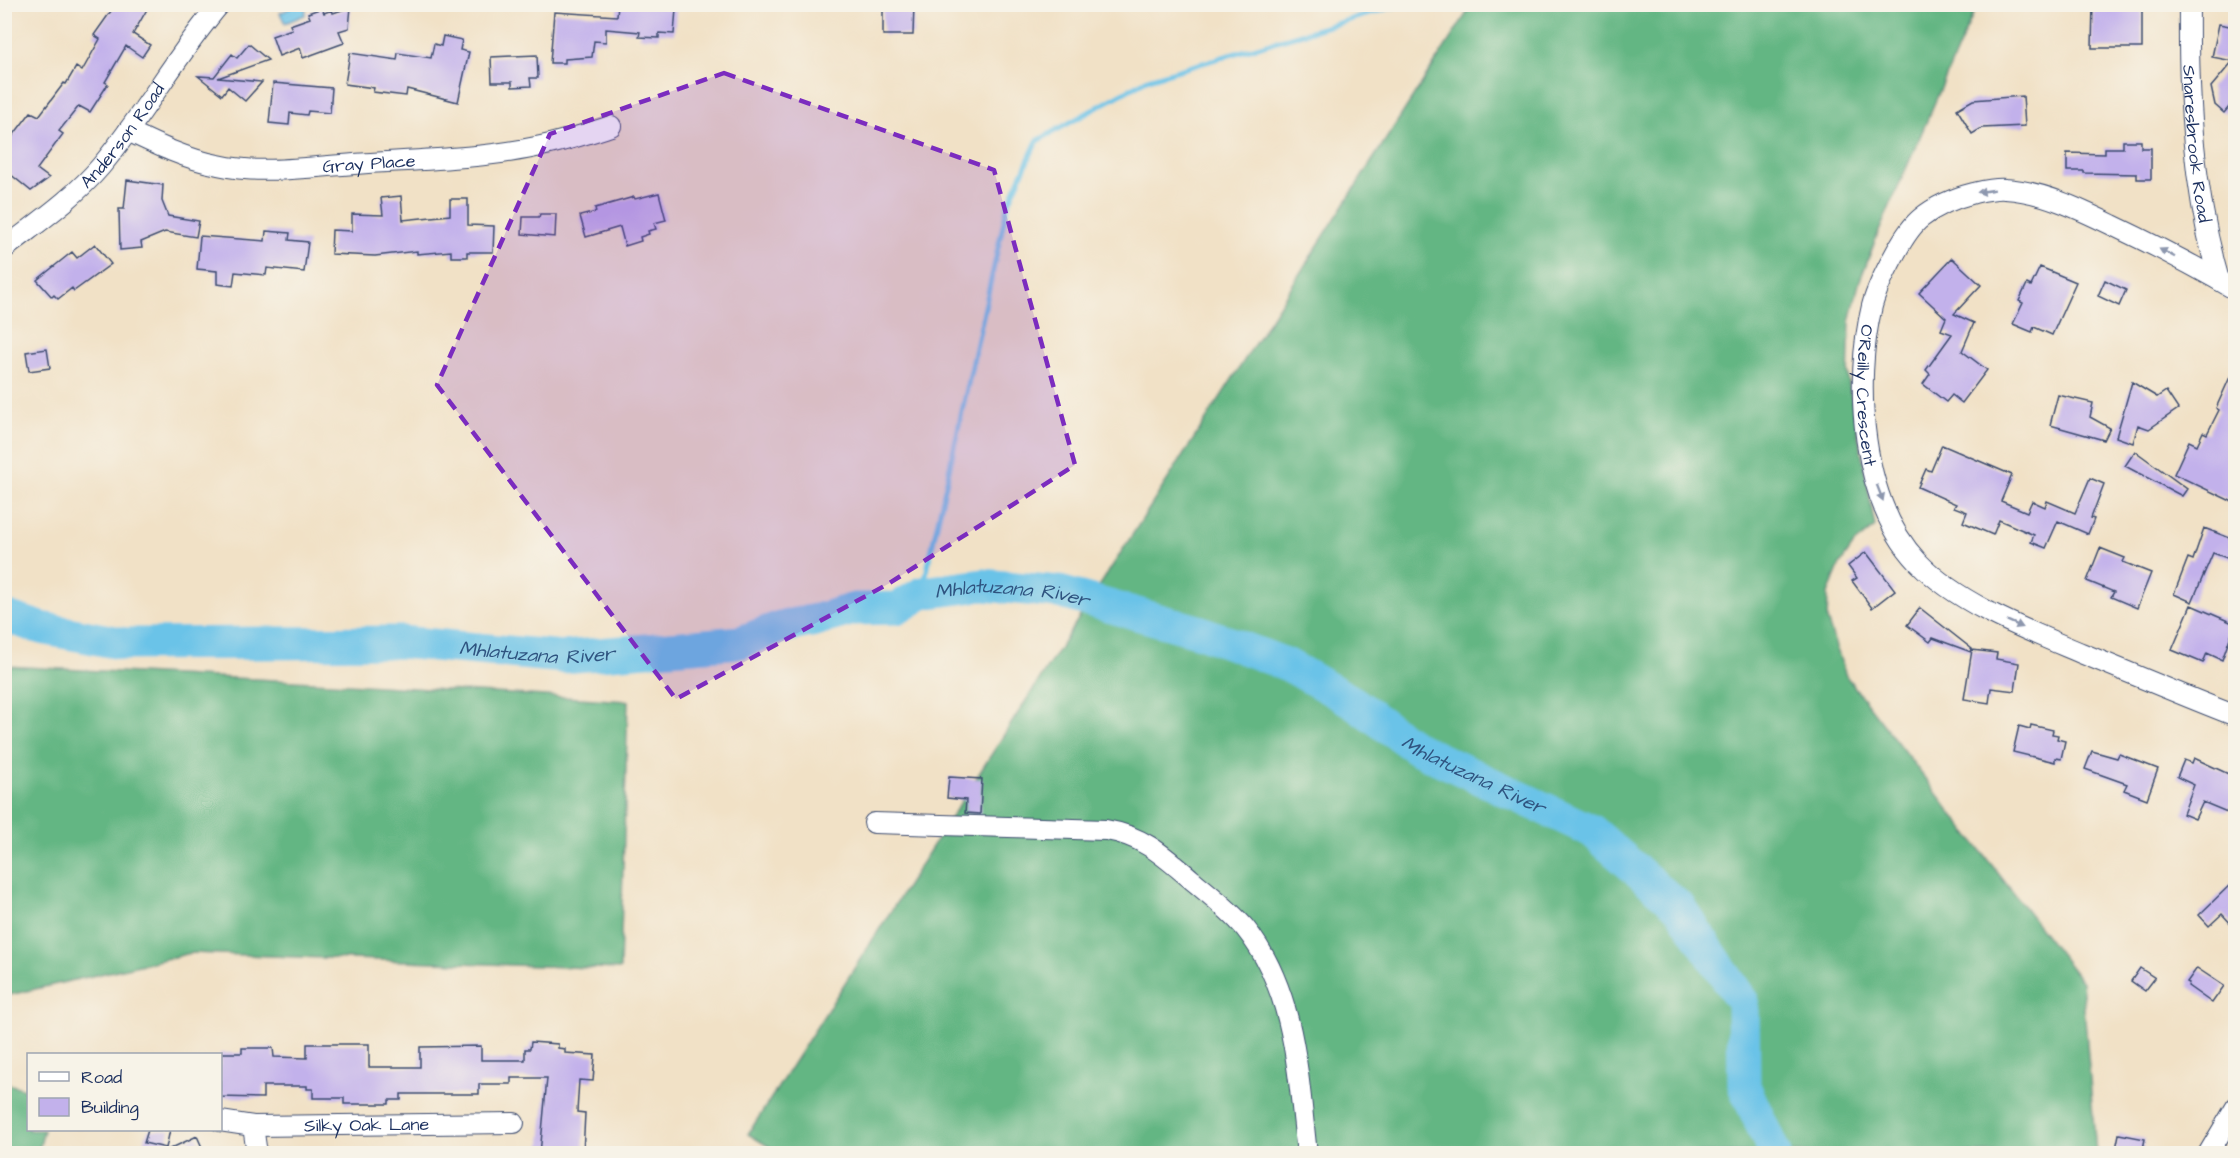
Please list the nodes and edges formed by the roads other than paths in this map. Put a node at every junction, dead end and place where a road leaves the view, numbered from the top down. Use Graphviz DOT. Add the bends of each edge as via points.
graph roads {
  1 [pos="220,4"];
  2 [pos="2189,4"];
  3 [pos="611,126"];
  4 [pos="128,130"];
  5 [pos="4,249"];
  6 [pos="2227,285"];
  7 [pos="2235,716"];
  8 [pos="874,823"];
  9 [pos="2235,1107"];
  10 [pos="222,1120"];
  11 [pos="514,1123"];
  12 [pos="253,1126"];
  13 [pos="257,1154"];
  14 [pos="1307,1154"];
  15 [pos="2208,1154"];
  1 -- 4 [label="street, Anderson Road"];
  2 -- 6 [label="street, Snaresbrook Road" via="2191,115 2199,198 2207,240"];
  3 -- 4 [label="street, Gray Place" via="533,148 292,169 218,166 182,156"];
  4 -- 5 [label="street, Anderson Road" via="81,188"];
  6 -- 7 [label="street, O'Reilly Crescent, one-way" via="2084,211 2037,195 2005,189 1950,199 1918,219 1882,276 1872,306 1863,404 1865,438 1878,489 1895,530 1918,562 1955,592 1996,616"];
  8 -- 14 [label="street" via="1106,830 1135,837 1153,848 1226,908 1270,967 1293,1041"];
  9 -- 15 [label="street"];
  10 -- 12 [label="street, Silky Oak Lane"];
  11 -- 12 [label="street, Silky Oak Lane"];
  12 -- 13 [label="street"];
}
